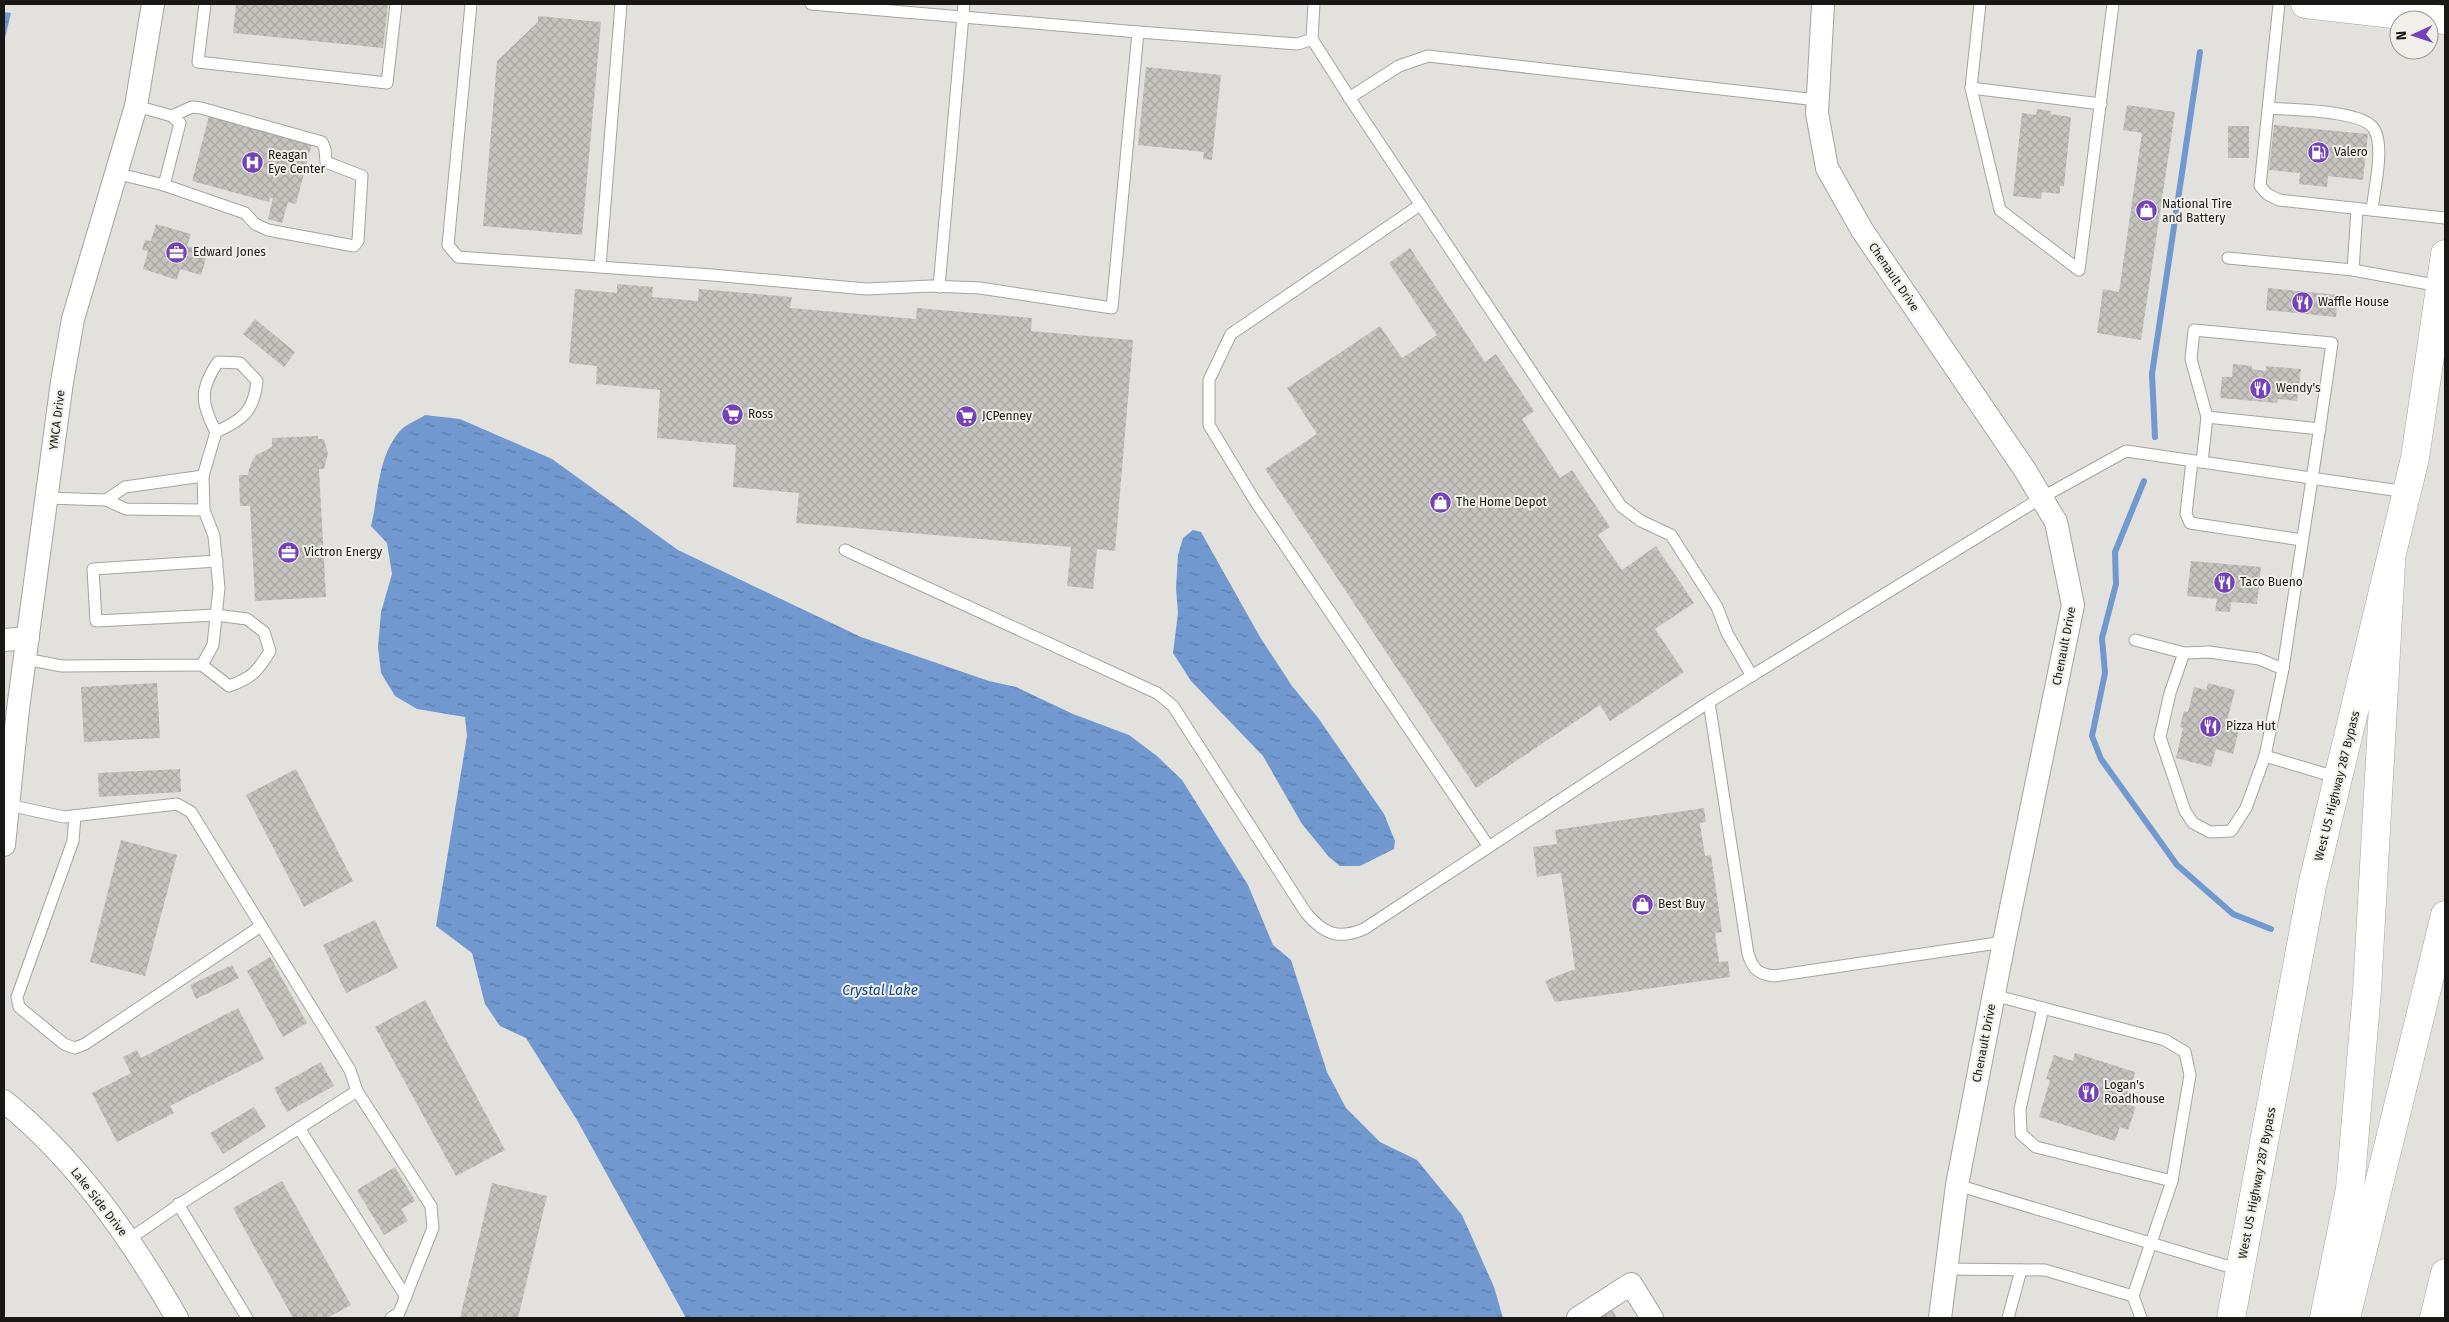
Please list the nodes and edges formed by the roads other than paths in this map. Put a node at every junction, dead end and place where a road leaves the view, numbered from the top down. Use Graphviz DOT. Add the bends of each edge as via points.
graph roads {
  1 [pos="153,4"];
  2 [pos="205,4"];
  3 [pos="396,4"];
  4 [pos="471,4"];
  5 [pos="621,4"];
  6 [pos="811,4"];
  7 [pos="964,4"];
  8 [pos="1314,4"];
  9 [pos="1823,4"];
  10 [pos="1980,4"];
  11 [pos="2114,4"];
  12 [pos="2278,4"];
  13 [pos="2305,4"];
  14 [pos="963,17"];
  15 [pos="2445,20"];
  16 [pos="1138,32"];
  17 [pos="1312,39"];
  18 [pos="1971,88"];
  19 [pos="1349,98"];
  20 [pos="1817,100"];
  21 [pos="2101,104"];
  22 [pos="136,106"];
  23 [pos="2269,108"];
  24 [pos="172,116"];
  25 [pos="115,174"];
  26 [pos="164,185"];
  27 [pos="1420,205"];
  28 [pos="2357,210"];
  29 [pos="2372,210"];
  30 [pos="2445,218"];
  31 [pos="2445,254"];
  32 [pos="2228,258"];
  33 [pos="600,266"];
  34 [pos="2353,270"];
  35 [pos="2440,286"];
  36 [pos="939,287"];
  37 [pos="2207,417"];
  38 [pos="2320,429"];
  39 [pos="216,432"];
  40 [pos="2197,462"];
  41 [pos="203,476"];
  42 [pos="2314,479"];
  43 [pos="2407,492"];
  44 [pos="47,498"];
  45 [pos="2041,498"];
  46 [pos="106,500"];
  47 [pos="204,510"];
  48 [pos="2302,540"];
  49 [pos="845,550"];
  50 [pos="217,561"];
  51 [pos="2391,563"];
  52 [pos="216,615"];
  53 [pos="4,640"];
  54 [pos="2135,640"];
  55 [pos="27,648"];
  56 [pos="2184,653"];
  57 [pos="202,665"];
  58 [pos="2283,669"];
  59 [pos="1752,676"];
  60 [pos="1709,702"];
  61 [pos="2266,756"];
  62 [pos="2339,778"];
  63 [pos="8,805"];
  64 [pos="75,816"];
  65 [pos="4,845"];
  66 [pos="1489,847"];
  67 [pos="2445,915"];
  68 [pos="261,926"];
  69 [pos="2004,942"];
  70 [pos="1993,995"];
  71 [pos="2043,1008"];
  72 [pos="357,1091"];
  73 [pos="4,1100"];
  74 [pos="299,1128"];
  75 [pos="2172,1181"];
  76 [pos="1958,1184"];
  77 [pos="178,1204"];
  78 [pos="128,1240"];
  79 [pos="2151,1243"];
  80 [pos="1947,1269"];
  81 [pos="2021,1270"];
  82 [pos="2240,1270"];
  83 [pos="2445,1273"];
  84 [pos="2133,1296"];
  85 [pos="406,1297"];
  86 [pos="394,1317"];
  87 [pos="177,1318"];
  88 [pos="246,1318"];
  89 [pos="1578,1318"];
  90 [pos="1652,1318"];
  91 [pos="1940,1318"];
  92 [pos="2008,1318"];
  93 [pos="2141,1318"];
  94 [pos="2231,1318"];
  95 [pos="2324,1318"];
  96 [pos="2346,1318"];
  97 [pos="2434,1318"];
  1 -- 22 [label="street, YMCA Drive"];
  2 -- 3 [label="lane" via="198,62 387,83"];
  4 -- 33 [label="lane" via="448,245 458,257"];
  5 -- 33 [label="lane"];
  6 -- 14 [label="lane"];
  7 -- 14 [label="lane"];
  8 -- 17 [label="lane"];
  9 -- 20 [label="street, Chenault Drive"];
  10 -- 18 [label="lane"];
  11 -- 21 [label="lane"];
  12 -- 23 [label="lane"];
  13 -- 15 [label="main road"];
  14 -- 16 [label="lane"];
  14 -- 36 [label="lane"];
  16 -- 17 [label="lane" via="1298,44"];
  16 -- 36 [label="lane" via="1112,308 998,290"];
  17 -- 19 [label="lane"];
  18 -- 21 [label="lane"];
  18 -- 21 [label="lane" via="2000,210 2079,270"];
  19 -- 20 [label="lane" via="1399,66 1428,56"];
  19 -- 27 [label="lane"];
  20 -- 45 [label="street, Chenault Drive" via="1827,168 1862,230"];
  22 -- 24 [label="lane"];
  22 -- 25 [label="street, YMCA Drive"];
  23 -- 28 [label="lane" via="2262,190 2279,200"];
  23 -- 29 [label="lane" via="2342,115 2366,122 2374,129 2378,160"];
  24 -- 26 [label="lane" via="180,123"];
  24 -- 26 [label="lane" via="192,107 201,108 322,142 326,162 362,176 358,240 354,246 268,230 255,224 245,213"];
  25 -- 26 [label="lane"];
  25 -- 44 [label="street, YMCA Drive" via="73,318"];
  27 -- 59 [label="lane" via="1621,506 1641,521 1671,535 1717,607 1727,633"];
  27 -- 66 [label="lane" via="1231,334 1209,380 1209,425 1255,501"];
  28 -- 29 [label="lane"];
  28 -- 34 [label="lane"];
  29 -- 30 [label="lane"];
  31 -- 35 [label="main road, West US Highway 287 Bypass"];
  32 -- 34 [label="lane"];
  33 -- 36 [label="lane" via="866,289"];
  34 -- 35 [label="lane"];
  35 -- 43 [label="main road, West US Highway 287 Bypass" via="2415,458"];
  37 -- 38 [label="lane"];
  37 -- 38 [label="lane" via="2191,359 2194,330 2332,343"];
  37 -- 40 [label="lane"];
  38 -- 42 [label="lane"];
  39 -- 39 [label="lane" via="204,409 206,380 218,362 240,363 256,381 255,400 240,421"];
  39 -- 41 [label="lane"];
  40 -- 42 [label="lane"];
  40 -- 45 [label="lane" via="2126,452"];
  40 -- 48 [label="lane" via="2186,514 2190,523"];
  41 -- 46 [label="lane" via="125,487"];
  41 -- 47 [label="lane"];
  42 -- 43 [label="lane"];
  42 -- 48 [label="lane"];
  43 -- 51 [label="main road, West US Highway 287 Bypass"];
  44 -- 46 [label="lane"];
  44 -- 55 [label="street, YMCA Drive"];
  45 -- 59 [label="lane"];
  45 -- 69 [label="street, Chenault Drive" via="2056,522 2073,605"];
  46 -- 47 [label="lane" via="126,508"];
  47 -- 50 [label="lane" via="214,536"];
  48 -- 58 [label="lane"];
  49 -- 66 [label="lane" via="1156,693 1173,706 1306,913 1316,925 1332,934 1351,934 1364,929"];
  50 -- 52 [label="lane"];
  50 -- 52 [label="lane" via="93,569 96,621"];
  51 -- 62 [label="main road, West US Highway 287 Bypass"];
  51 -- 95 [label="main road" via="2367,991 2350,1190"];
  52 -- 57 [label="lane" via="213,645"];
  52 -- 57 [label="lane" via="246,619 264,632 270,651 248,680 229,686"];
  53 -- 55 [label="street"];
  54 -- 56 [label="lane"];
  55 -- 57 [label="lane" via="62,666"];
  55 -- 63 [label="street, YMCA Drive"];
  56 -- 58 [label="lane" via="2209,652 2259,659"];
  56 -- 61 [label="lane" via="2170,692 2160,737 2185,811 2193,822 2210,832 2231,831 2246,808"];
  58 -- 61 [label="lane"];
  59 -- 60 [label="lane"];
  60 -- 66 [label="lane"];
  60 -- 69 [label="lane" via="1748,954 1752,966 1761,974 1774,976"];
  61 -- 62 [label="lane"];
  62 -- 82 [label="main road, West US Highway 287 Bypass" via="2312,886"];
  63 -- 64 [label="lane" via="64,817"];
  63 -- 65 [label="street, YMCA Drive"];
  64 -- 68 [label="lane" via="177,804 191,812"];
  64 -- 68 [label="lane" via="73,841 17,997 19,1007 64,1044 75,1048 85,1044"];
  67 -- 96 [label="main road"];
  68 -- 72 [label="lane" via="350,1070"];
  69 -- 70 [label="street, Chenault Drive"];
  70 -- 71 [label="lane"];
  70 -- 76 [label="street, Chenault Drive"];
  71 -- 75 [label="lane" via="2164,1040 2185,1052 2190,1075"];
  71 -- 75 [label="lane" via="2020,1109 2021,1134 2036,1147"];
  72 -- 74 [label="lane"];
  72 -- 85 [label="lane" via="431,1206 433,1228"];
  73 -- 78 [label="street, Lake Side Drive" via="36,1126"];
  74 -- 77 [label="lane"];
  74 -- 85 [label="lane"];
  75 -- 79 [label="lane"];
  76 -- 79 [label="lane"];
  76 -- 80 [label="street, Chenault Drive"];
  77 -- 78 [label="lane"];
  77 -- 88 [label="lane"];
  78 -- 87 [label="street, Lake Side Drive"];
  79 -- 82 [label="lane"];
  79 -- 84 [label="lane"];
  80 -- 81 [label="lane"];
  80 -- 91 [label="street, Chenault Drive"];
  81 -- 84 [label="lane" via="2045,1270"];
  81 -- 92 [label="lane"];
  82 -- 94 [label="main road, West US Highway 287 Bypass"];
  83 -- 97 [label="main road"];
  84 -- 93 [label="lane"];
  85 -- 86 [label="lane"];
  89 -- 90 [label="street" via="1630,1284"];
}
